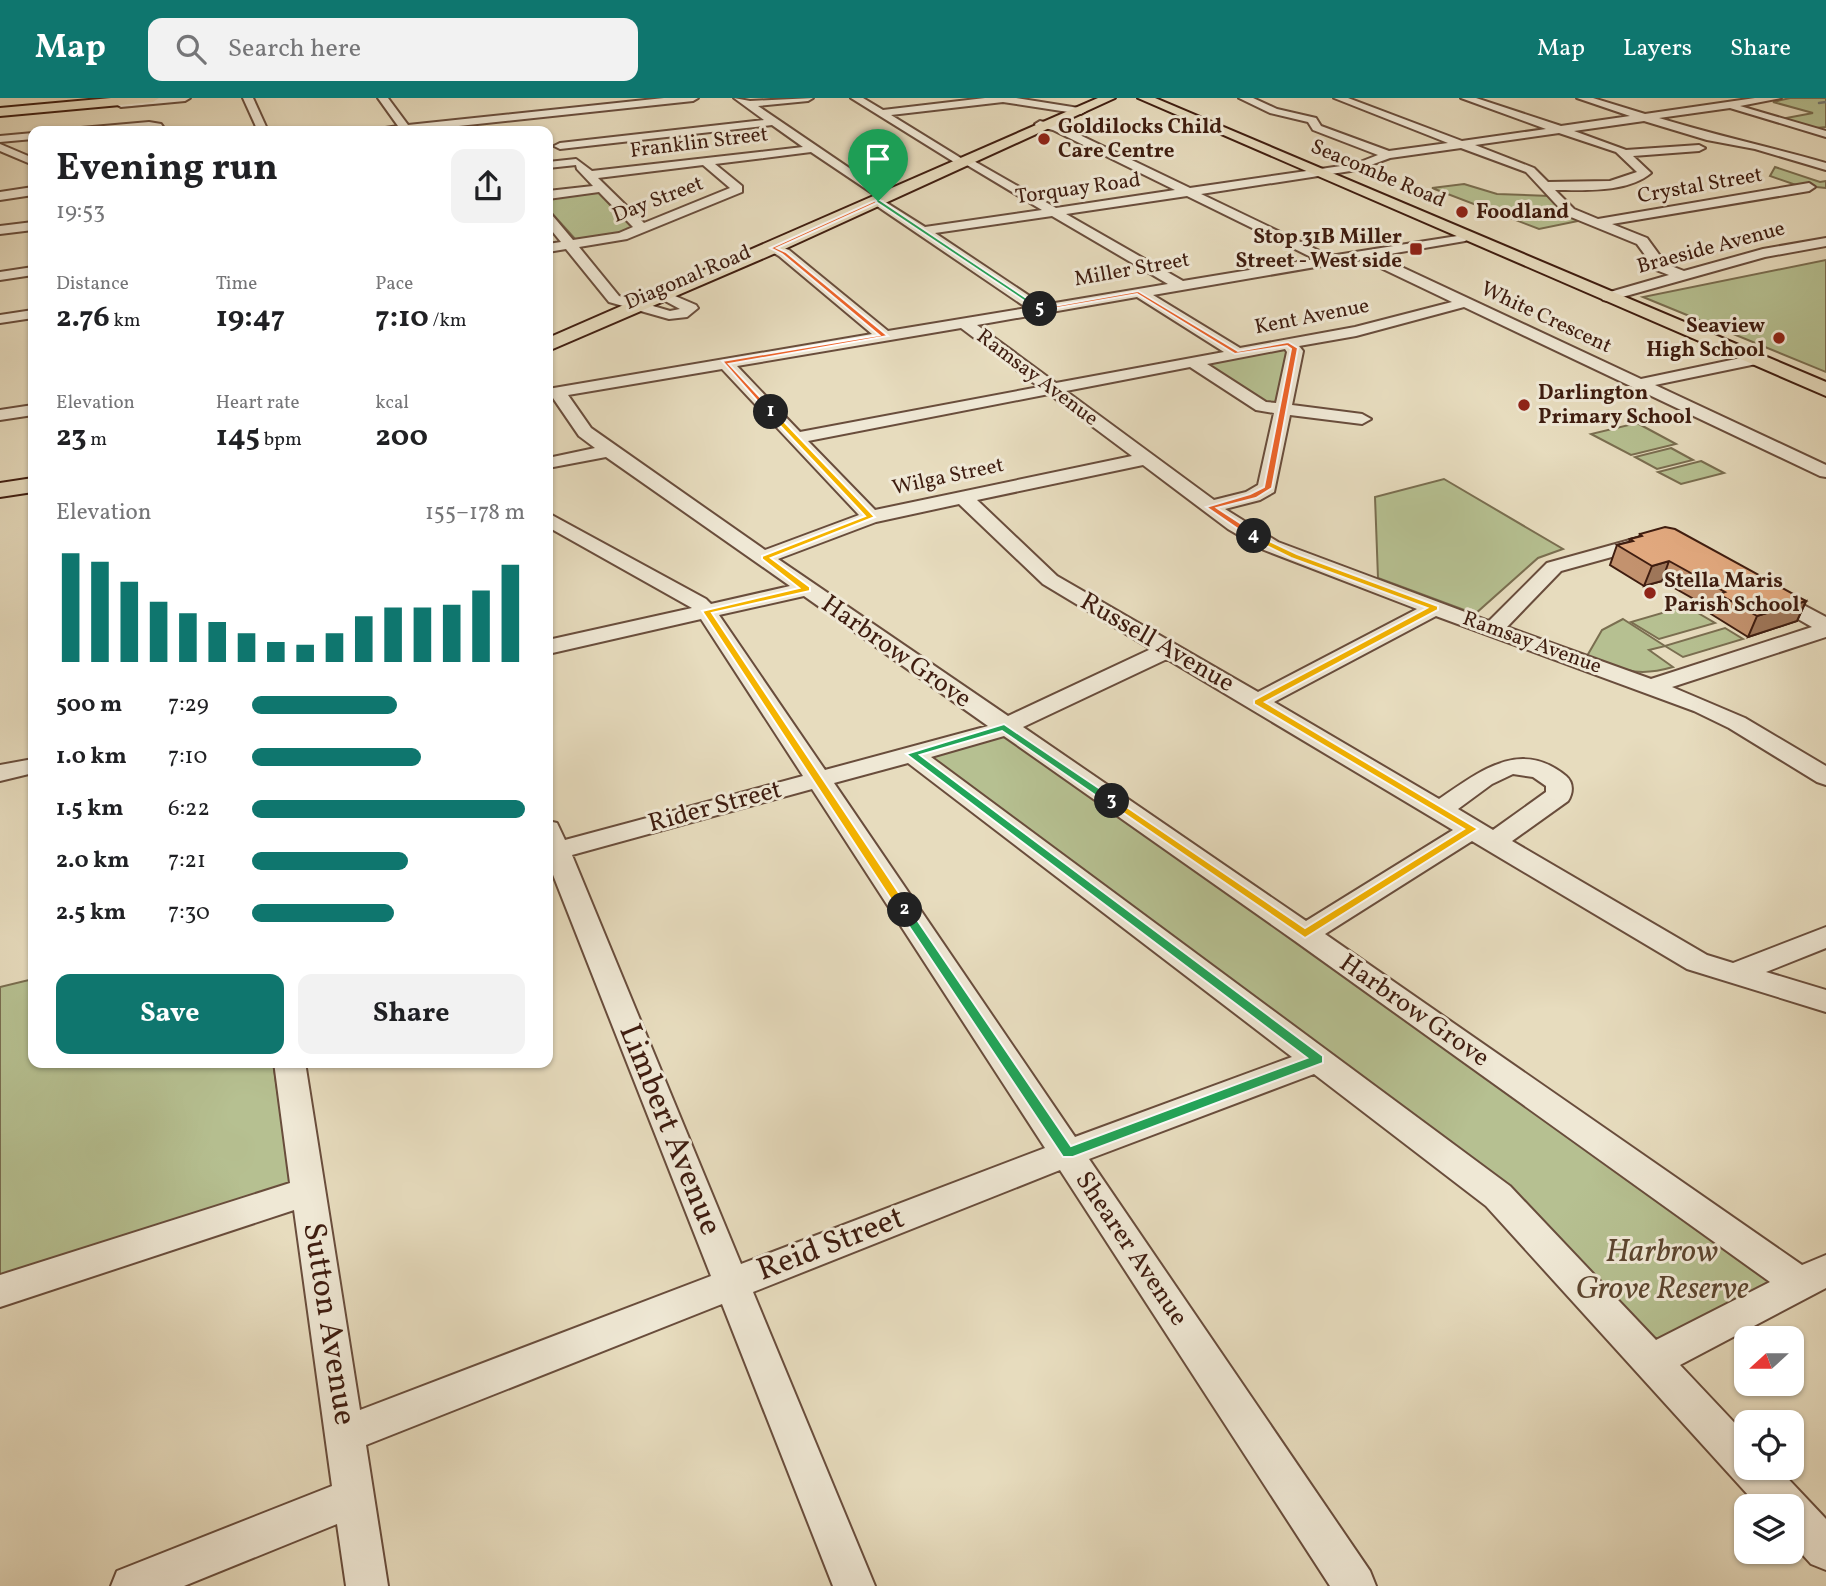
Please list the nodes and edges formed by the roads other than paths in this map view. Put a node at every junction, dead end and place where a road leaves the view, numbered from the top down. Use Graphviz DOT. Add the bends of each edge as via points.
graph roads {
  1 [pos="113,98"];
  2 [pos="153,98"];
  3 [pos="185,98"];
  4 [pos="248,98"];
  5 [pos="383,98"];
  6 [pos="693,98"];
  7 [pos="808,98"];
  8 [pos="856,98"];
  9 [pos="1096,98"];
  10 [pos="1108,98"];
  11 [pos="1144,98"];
  12 [pos="1244,98"];
  13 [pos="1339,98"];
  14 [pos="1466,98"];
  15 [pos="1582,98"];
  16 [pos="1700,98"];
  17 [pos="1776,98"];
  18 [pos="516,101"];
  19 [pos="625,101"];
  20 [pos="744,101"];
  21 [pos="70,102"];
  22 [pos="87,104"];
  23 [pos="1729,106"];
  24 [pos="1077,110"];
  25 [pos="882,113"];
  26 [pos="0,116"];
  27 [pos="1646,118"];
  28 [pos="534,119"];
  29 [pos="774,122"];
  30 [pos="1044,125"];
  31 [pos="138,126"];
  32 [pos="158,126"];
  33 [pos="261,126"];
  34 [pos="403,126"];
  35 [pos="453,126"];
  36 [pos="1560,130"];
  37 [pos="1826,134"];
  38 [pos="28,136"];
  39 [pos="0,139"];
  40 [pos="1461,144"];
  41 [pos="0,147"];
  42 [pos="1699,148"];
  43 [pos="812,149"];
  44 [pos="1625,153"];
  45 [pos="1388,155"];
  46 [pos="28,160"];
  47 [pos="963,161"];
  48 [pos="28,162"];
  49 [pos="576,162"];
  50 [pos="706,162"];
  51 [pos="11,164"];
  52 [pos="553,164"];
  53 [pos="1826,167"];
  54 [pos="1319,173"];
  55 [pos="590,176"];
  56 [pos="1768,178"];
  57 [pos="602,188"];
  58 [pos="1550,191"];
  59 [pos="28,192"];
  60 [pos="1189,192"];
  61 [pos="553,194"];
  62 [pos="0,196"];
  63 [pos="882,197"];
  64 [pos="1054,212"];
  65 [pos="1597,223"];
  66 [pos="553,224"];
  67 [pos="28,227"];
  68 [pos="642,228"];
  69 [pos="0,230"];
  70 [pos="925,230"];
  71 [pos="1465,237"];
  72 [pos="1826,242"];
  73 [pos="572,245"];
  74 [pos="553,247"];
  75 [pos="767,247"];
  76 [pos="1363,254"];
  77 [pos="1328,260"];
  78 [pos="28,272"];
  79 [pos="1681,275"];
  80 [pos="0,276"];
  81 [pos="1180,285"];
  82 [pos="1138,292"];
  83 [pos="663,296"];
  84 [pos="1608,297"];
  85 [pos="1464,303"];
  86 [pos="634,305"];
  87 [pos="1038,309"];
  88 [pos="28,315"];
  89 [pos="0,319"];
  90 [pos="963,322"];
  91 [pos="553,335"];
  92 [pos="884,336"];
  93 [pos="857,340"];
  94 [pos="553,343"];
  95 [pos="1288,344"];
  96 [pos="1237,353"];
  97 [pos="877,358"];
  98 [pos="1755,360"];
  99 [pos="1192,362"];
  100 [pos="724,363"];
  101 [pos="1639,384"];
  102 [pos="1052,389"];
  103 [pos="1826,390"];
  104 [pos="553,392"];
  105 [pos="553,394"];
  106 [pos="28,411"];
  107 [pos="1283,411"];
  108 [pos="0,415"];
  109 [pos="1362,419"];
  110 [pos="795,438"];
  111 [pos="609,452"];
  112 [pos="1146,459"];
  113 [pos="553,462"];
  114 [pos="1826,472"];
  115 [pos="28,478"];
  116 [pos="0,483"];
  117 [pos="28,486"];
  118 [pos="0,490"];
  119 [pos="963,497"];
  120 [pos="1210,507"];
  121 [pos="871,517"];
  122 [pos="553,526"];
  123 [pos="1665,538"];
  124 [pos="765,557"];
  125 [pos="1756,587"];
  126 [pos="806,589"];
  127 [pos="1435,608"];
  128 [pos="706,611"];
  129 [pos="1826,628"];
  130 [pos="1493,629"];
  131 [pos="553,646"];
  132 [pos="1167,650"];
  133 [pos="1653,687"];
  134 [pos="1257,702"];
  135 [pos="1004,727"];
  136 [pos="912,754"];
  137 [pos="28,767"];
  138 [pos="0,773"];
  139 [pos="1826,777"];
  140 [pos="817,779"];
  141 [pos="1440,810"];
  142 [pos="1483,835"];
  143 [pos="553,844"];
  144 [pos="553,849"];
  145 [pos="1305,934"];
  146 [pos="1819,948"];
  147 [pos="1736,973"];
  148 [pos="1826,1001"];
  149 [pos="1318,1060"];
  150 [pos="290,1068"];
  151 [pos="1068,1153"];
  152 [pos="308,1191"];
  153 [pos="1813,1276"];
  154 [pos="730,1283"];
  155 [pos="0,1291"];
  156 [pos="1651,1361"];
  157 [pos="345,1434"];
  158 [pos="1734,1451"];
  159 [pos="1762,1480"];
  160 [pos="1775,1494"];
  161 [pos="354,1497"];
  162 [pos="1804,1526"];
  163 [pos="1826,1549"];
  164 [pos="132,1586"];
  165 [pos="368,1586"];
  166 [pos="854,1586"];
  167 [pos="1355,1586"];
  1 -- 21 [label="main road"];
  2 -- 22 [label="main road"];
  3 -- 26 [label="street"];
  4 -- 33 [label="street"];
  5 -- 34 [label="street"];
  6 -- 19 [label="street"];
  7 -- 20 [label="street"];
  8 -- 25 [label="street"];
  9 -- 24 [label="main road, Diagonal Road"];
  10 -- 24 [label="main road, Diagonal Road"];
  11 -- 54 [label="main road, Seacombe Road"];
  12 -- 45 [label="street" via="1312,120 1317,128"];
  13 -- 40 [label="street"];
  14 -- 36 [label="street"];
  15 -- 27 [label="street"];
  16 -- 23 [label="street"];
  17 -- 23 [label="street, Torquay Road"];
  18 -- 28 [label="street"];
  19 -- 28 [label="street"];
  20 -- 29 [label="street"];
  21 -- 22 [label="main road" via="67,104"];
  21 -- 26 [label="main road"];
  22 -- 26 [label="main road"];
  23 -- 27 [label="street, Torquay Road"];
  23 -- 37 [label="street"];
  24 -- 25 [label="street" via="1003,99"];
  24 -- 30 [label="main road, Diagonal Road"];
  25 -- 47 [label="street"];
  27 -- 36 [label="street, Torquay Road"];
  27 -- 53 [label="street"];
  28 -- 35 [label="street"];
  29 -- 43 [label="street"];
  29 -- 49 [label="street" via="557,143"];
  30 -- 47 [label="main road, Diagonal Road"];
  30 -- 60 [label="street"];
  31 -- 32 [label="street"];
  36 -- 40 [label="street, Torquay Road"];
  36 -- 44 [label="street"];
  38 -- 39 [label="street"];
  40 -- 45 [label="street, Torquay Road"];
  40 -- 58 [label="street" via="1530,170"];
  41 -- 46 [label="street"];
  42 -- 44 [label="street"];
  43 -- 50 [label="street, Franklin Street"];
  43 -- 63 [label="street"];
  44 -- 58 [label="street" via="1645,173"];
  45 -- 54 [label="street, Torquay Road" via="1363,166"];
  47 -- 63 [label="main road, Diagonal Road"];
  47 -- 64 [label="street"];
  48 -- 51 [label="street"];
  49 -- 52 [label="street"];
  49 -- 55 [label="street"];
  50 -- 55 [label="street, Franklin Street"];
  50 -- 68 [label="street, Day Street" via="738,189"];
  54 -- 60 [label="street, Torquay Road"];
  54 -- 71 [label="main road, Seacombe Road"];
  55 -- 57 [label="street"];
  56 -- 65 [label="street, Crystal Street" via="1804,187"];
  57 -- 61 [label="street"];
  57 -- 68 [label="street"];
  58 -- 65 [label="street" via="1570,212"];
  59 -- 62 [label="street"];
  60 -- 64 [label="street, Torquay Road"];
  60 -- 77 [label="street"];
  63 -- 70 [label="street"];
  63 -- 75 [label="main road, Diagonal Road"];
  64 -- 70 [label="street, Torquay Road"];
  64 -- 81 [label="street"];
  65 -- 79 [label="street" via="1642,241 1661,267"];
  66 -- 73 [label="street"];
  67 -- 69 [label="street"];
  68 -- 73 [label="street, Day Street" via="610,240"];
  70 -- 87 [label="street"];
  71 -- 76 [label="street, Miller Street"];
  71 -- 84 [label="main road, Seacombe Road"];
  72 -- 79 [label="street, Braeside Avenue"];
  73 -- 74 [label="street, Day Street"];
  73 -- 86 [label="street" via="614,299"];
  75 -- 83 [label="main road, Diagonal Road"];
  75 -- 86 [label="main road, Diagonal Road"];
  75 -- 92 [label="street" via="784,253"];
  76 -- 77 [label="street, Miller Street"];
  76 -- 85 [label="street, White Crescent"];
  77 -- 81 [label="street, Miller Street"];
  78 -- 80 [label="street"];
  79 -- 84 [label="street, Braeside Avenue"];
  81 -- 82 [label="street, Miller Street"];
  82 -- 87 [label="street, Miller Street"];
  82 -- 96 [label="street"];
  83 -- 86 [label="main road, Diagonal Road"];
  83 -- 86 [label="street, Diagonal Road" via="691,309 669,315"];
  84 -- 98 [label="main road, Seacombe Road"];
  85 -- 95 [label="street, Kent Avenue"];
  85 -- 101 [label="street, White Crescent"];
  86 -- 91 [label="main road, Diagonal Road"];
  86 -- 94 [label="main road, Diagonal Road"];
  87 -- 90 [label="street, Miller Street"];
  88 -- 89 [label="street"];
  90 -- 92 [label="street, Miller Street"];
  90 -- 102 [label="street, Ramsay Avenue"];
  92 -- 93 [label="street, Miller Street"];
  93 -- 97 [label="street"];
  93 -- 100 [label="street, Miller Street"];
  95 -- 96 [label="street, Kent Avenue"];
  95 -- 107 [label="street" via="1295,351"];
  96 -- 99 [label="street, Kent Avenue"];
  98 -- 101 [label="street"];
  98 -- 103 [label="main road, Seacombe Road"];
  99 -- 102 [label="street, Kent Avenue"];
  99 -- 107 [label="street" via="1257,404"];
  100 -- 104 [label="street, Miller Street"];
  100 -- 110 [label="street"];
  101 -- 114 [label="street, White Crescent"];
  102 -- 110 [label="street, Kent Avenue"];
  102 -- 112 [label="street, Ramsay Avenue"];
  105 -- 111 [label="street, Harbrow Grove"];
  106 -- 108 [label="street"];
  107 -- 109 [label="street"];
  107 -- 120 [label="street" via="1268,488"];
  110 -- 121 [label="street"];
  111 -- 113 [label="street"];
  111 -- 124 [label="street, Harbrow Grove"];
  112 -- 119 [label="street, Wilga Street"];
  112 -- 120 [label="street, Ramsay Avenue"];
  115 -- 116 [label="main road"];
  117 -- 118 [label="main road"];
  119 -- 121 [label="street, Wilga Street"];
  119 -- 132 [label="street, Russell Avenue" via="1050,580"];
  120 -- 127 [label="street, Ramsay Avenue" via="1294,556"];
  121 -- 124 [label="street, Wilga Street"];
  122 -- 128 [label="street, Shearer Avenue" via="699,603"];
  123 -- 130 [label="street" via="1553,567"];
  124 -- 126 [label="street, Harbrow Grove"];
  125 -- 129 [label="street"];
  126 -- 128 [label="street"];
  126 -- 135 [label="street, Harbrow Grove"];
  127 -- 130 [label="street, Ramsay Avenue"];
  127 -- 134 [label="street"];
  128 -- 131 [label="street"];
  128 -- 140 [label="street, Shearer Avenue"];
  129 -- 133 [label="street"];
  130 -- 133 [label="street, Ramsay Avenue"];
  132 -- 134 [label="street, Russell Avenue"];
  132 -- 135 [label="street, Rider Street"];
  133 -- 139 [label="street, Ramsay Avenue" via="1737,723"];
  134 -- 141 [label="street, Russell Avenue"];
  135 -- 136 [label="street, Rider Street"];
  135 -- 145 [label="street, Harbrow Grove"];
  136 -- 140 [label="street, Rider Street"];
  136 -- 149 [label="street"];
  137 -- 138 [label="street"];
  140 -- 143 [label="street, Rider Street"];
  140 -- 151 [label="street, Shearer Avenue"];
  141 -- 142 [label="street, Russell Avenue"];
  141 -- 142 [label="street" via="1506,767 1523,764 1543,770 1559,783 1559,795"];
  142 -- 145 [label="street"];
  142 -- 147 [label="street, Russell Avenue" via="1698,962"];
  144 -- 154 [label="street, Limbert Avenue"];
  145 -- 153 [label="street, Harbrow Grove"];
  146 -- 147 [label="street"];
  147 -- 148 [label="street, Russell Avenue"];
  149 -- 151 [label="street, Reid Street"];
  149 -- 156 [label="street" via="1498,1196"];
  150 -- 152 [label="street, Sutton Avenue"];
  151 -- 154 [label="street, Reid Street"];
  151 -- 167 [label="street, Shearer Avenue"];
  152 -- 155 [label="street"];
  152 -- 157 [label="street, Sutton Avenue"];
  153 -- 156 [label="street"];
  154 -- 157 [label="street, Reid Street"];
  154 -- 166 [label="street, Limbert Avenue"];
  156 -- 158 [label="street"];
  157 -- 161 [label="street, Sutton Avenue"];
  159 -- 160 [label="street"];
  161 -- 164 [label="street"];
  161 -- 165 [label="street, Sutton Avenue"];
  162 -- 163 [label="street"];
}
